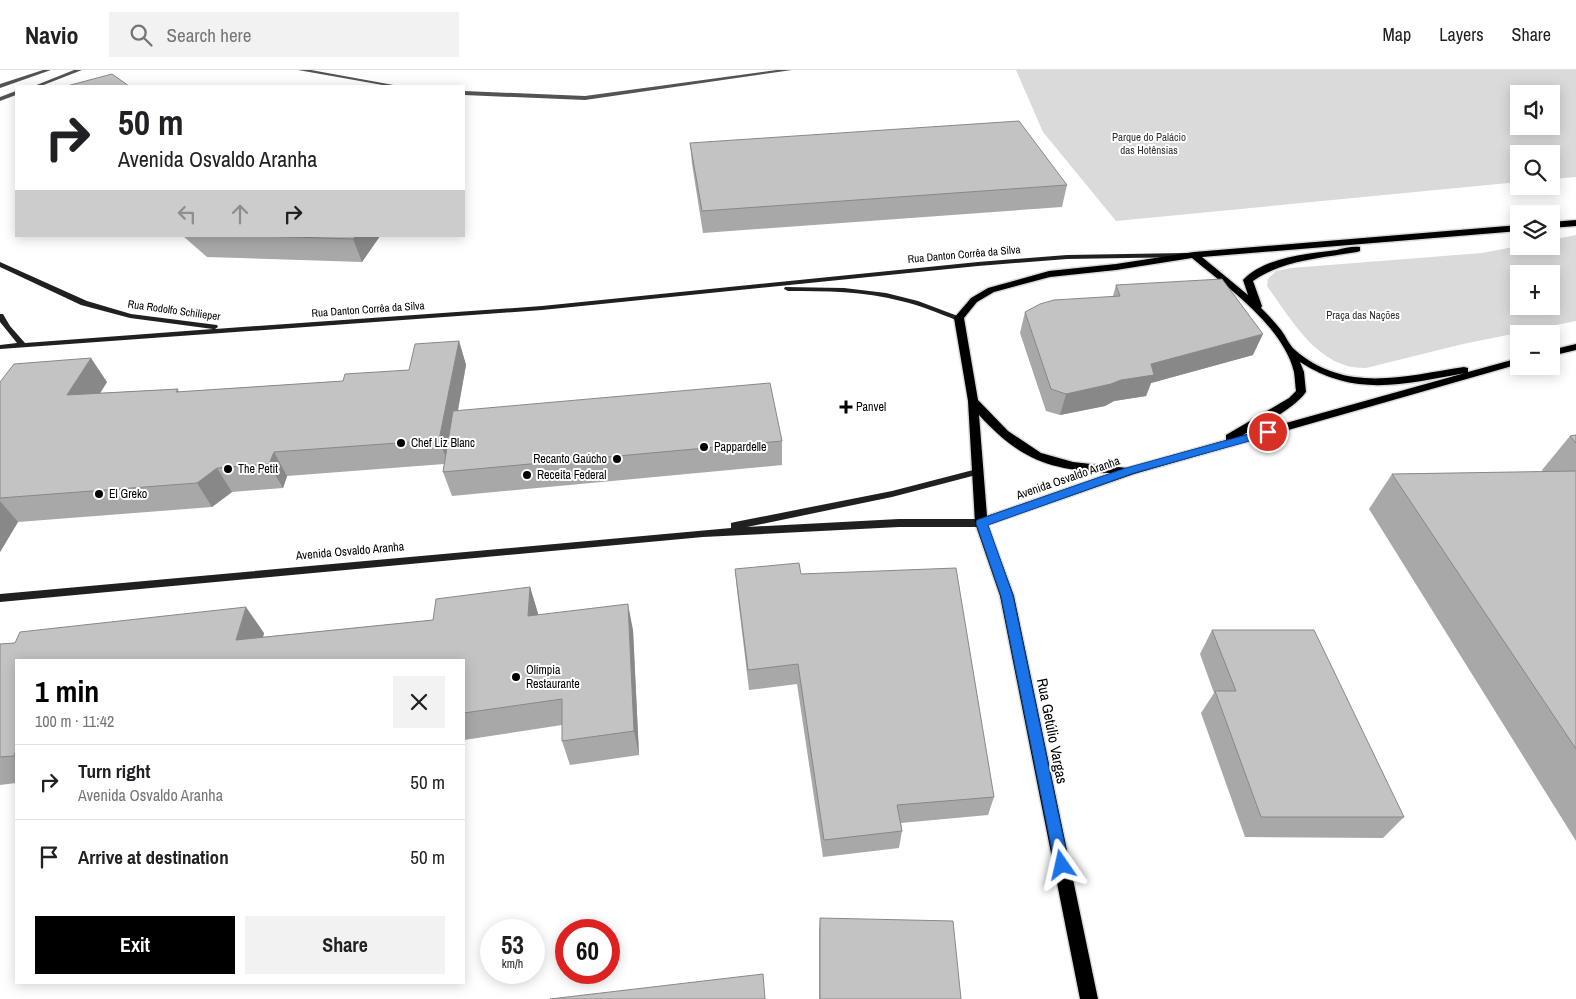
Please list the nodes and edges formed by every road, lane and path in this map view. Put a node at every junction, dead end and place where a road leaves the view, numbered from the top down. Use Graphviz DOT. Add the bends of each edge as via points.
graph roads {
  1 [pos="48,70"];
  2 [pos="79,70"];
  3 [pos="300,70"];
  4 [pos="789,70"];
  5 [pos="40,85"];
  6 [pos="390,85"];
  7 [pos="0,86"];
  8 [pos="15,93"];
  9 [pos="465,93"];
  10 [pos="0,99"];
  11 [pos="1576,223"];
  12 [pos="1560,224"];
  13 [pos="1510,229"];
  14 [pos="1436,236"];
  15 [pos="1194,255"];
  16 [pos="0,264"];
  17 [pos="737,290"];
  18 [pos="1260,311"];
  19 [pos="0,316"];
  20 [pos="958,318"];
  21 [pos="235,330"];
  22 [pos="24,346"];
  23 [pos="0,347"];
  24 [pos="1576,348"];
  25 [pos="1560,351"];
  26 [pos="1292,352"];
  27 [pos="1510,363"];
  28 [pos="1510,364"];
  29 [pos="973,401"];
  30 [pos="1217,447"];
  31 [pos="1130,471"];
  32 [pos="977,472"];
  33 [pos="981,523"];
  34 [pos="702,532"];
  35 [pos="0,598"];
  36 [pos="1089,999"];
  1 -- 7 [label="street"];
  2 -- 5 [label="street"];
  3 -- 6 [label="street"];
  4 -- 9 [label="street" via="585,98"];
  8 -- 10 [label="street"];
  11 -- 12 [label="main road"];
  13 -- 14 [label="main road"];
  14 -- 15 [label="main road"];
  14 -- 18 [label="main road" via="1259,270 1248,280"];
  15 -- 17 [label="main road, Rua Danton Corrêa da Silva" via="1067,257"];
  15 -- 18 [label="main road"];
  15 -- 20 [label="main road" via="1017,281 974,300"];
  16 -- 21 [label="main road, Rua Rodolfo Schilieper" via="84,303 130,316"];
  17 -- 20 [label="main road, Rua Danton Corrêa da Silva" via="826,289 899,298"];
  17 -- 21 [label="main road, Rua Danton Corrêa da Silva"];
  18 -- 26 [label="main road"];
  19 -- 22 [label="main road"];
  20 -- 29 [label="main road"];
  21 -- 22 [label="main road, Rua Danton Corrêa da Silva"];
  22 -- 23 [label="main road, Rua Danton Corrêa da Silva"];
  24 -- 25 [label="main road"];
  26 -- 27 [label="main road" via="1326,374 1370,384"];
  26 -- 30 [label="main road" via="1302,381 1301,392"];
  28 -- 30 [label="main road, Avenida Osvaldo Aranha"];
  29 -- 31 [label="main road" via="1000,430 1027,451 1054,462"];
  29 -- 32 [label="main road"];
  30 -- 31 [label="main road, Avenida Osvaldo Aranha"];
  31 -- 33 [label="main road, Avenida Osvaldo Aranha"];
  32 -- 33 [label="main road, Rua Getúlio Vargas"];
  32 -- 34 [label="main road, Avenida Osvaldo Aranha" via="892,494"];
  33 -- 34 [label="main road, Avenida Osvaldo Aranha" via="899,523"];
  33 -- 36 [label="main road, Rua Getúlio Vargas" via="1007,596"];
  34 -- 35 [label="main road, Avenida Osvaldo Aranha"];
}
